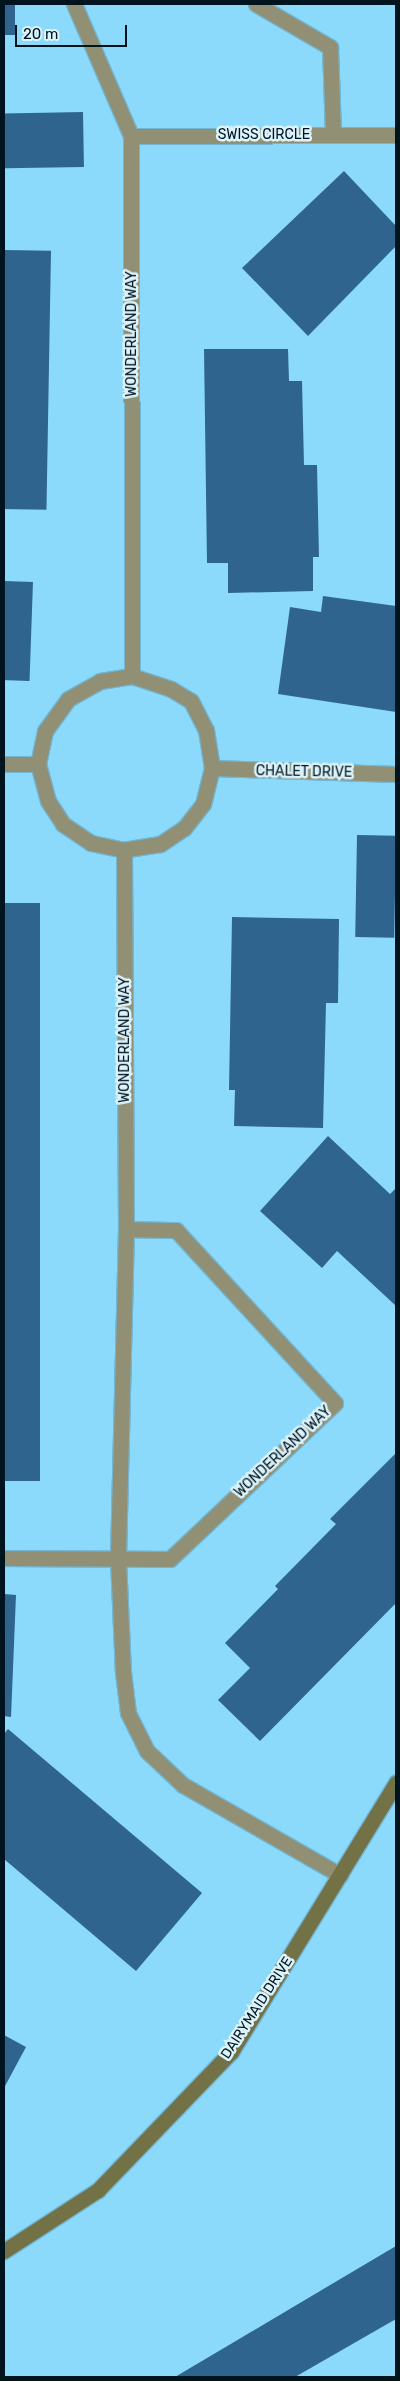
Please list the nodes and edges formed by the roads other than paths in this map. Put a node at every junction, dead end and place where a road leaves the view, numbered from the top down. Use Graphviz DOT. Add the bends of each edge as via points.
graph roads {
  1 [pos="74,4"];
  2 [pos="256,4"];
  3 [pos="333,135"];
  4 [pos="396,135"];
  5 [pos="131,136"];
  6 [pos="132,676"];
  7 [pos="4,764"];
  8 [pos="38,764"];
  9 [pos="212,768"];
  10 [pos="396,774"];
  11 [pos="124,850"];
  12 [pos="126,1229"];
  13 [pos="4,1558"];
  14 [pos="118,1559"];
  15 [pos="396,1782"];
  16 [pos="340,1876"];
  17 [pos="4,2251"];
  1 -- 5 [label="street, WONDERLAND WAY"];
  2 -- 3 [label="street" via="330,47"];
  3 -- 4 [label="street, SWISS CIRCLE"];
  3 -- 5 [label="street, SWISS CIRCLE"];
  5 -- 6 [label="street, WONDERLAND WAY"];
  6 -- 8 [label="street" via="100,680 68,699 45,732"];
  6 -- 9 [label="street" via="171,689 191,701 206,730"];
  7 -- 8 [label="street"];
  8 -- 11 [label="street" via="48,801 60,820 91,843"];
  9 -- 10 [label="street, CHALET DRIVE"];
  9 -- 11 [label="street" via="203,804 184,828 160,844"];
  11 -- 12 [label="street, WONDERLAND WAY"];
  12 -- 14 [label="street, WONDERLAND WAY"];
  12 -- 14 [label="street, WONDERLAND WAY" via="176,1230 335,1404 170,1559"];
  13 -- 14 [label="street"];
  14 -- 16 [label="street, WONDERLAND WAY" via="128,1713 147,1751 183,1785"];
  15 -- 16 [label="street, DAIRYMAID DRIVE"];
  16 -- 17 [label="street, DAIRYMAID DRIVE" via="232,2052 98,2190"];
}
